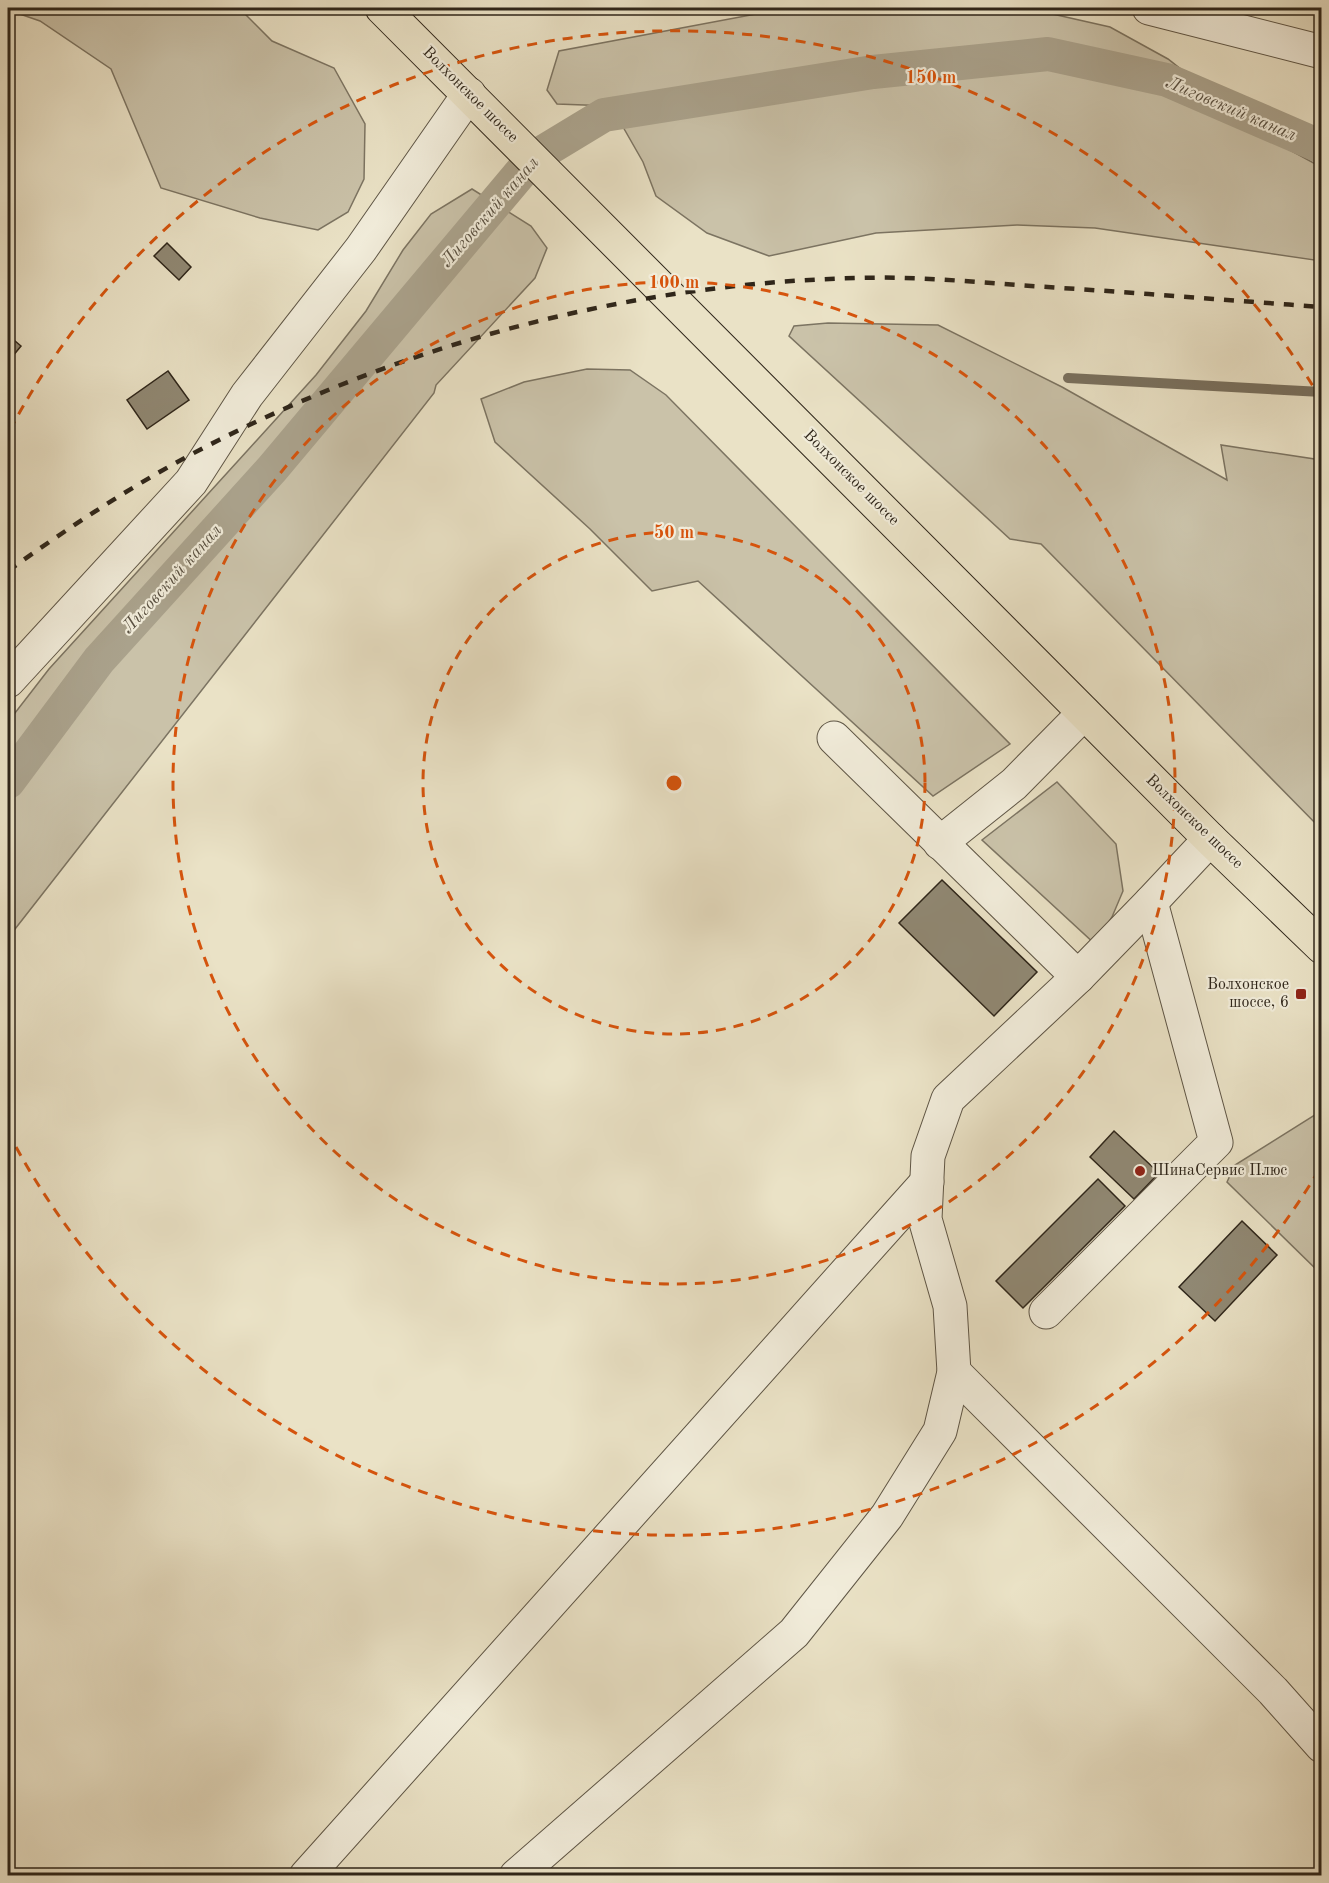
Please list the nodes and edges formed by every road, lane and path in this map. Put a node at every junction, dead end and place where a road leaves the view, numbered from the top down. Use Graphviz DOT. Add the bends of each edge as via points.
graph roads {
  1 [pos="382,8"];
  2 [pos="1149,8"];
  3 [pos="1322,52"];
  4 [pos="474,99"];
  5 [pos="8,681"];
  6 [pos="1084,713"];
  7 [pos="834,738"];
  8 [pos="1210,838"];
  9 [pos="940,843"];
  10 [pos="1151,902"];
  11 [pos="1322,947"];
  12 [pos="1078,977"];
  13 [pos="927,1182"];
  14 [pos="1046,1312"];
  15 [pos="954,1372"];
  16 [pos="1322,1746"];
  17 [pos="306,1875"];
  18 [pos="516,1875"];
  1 -- 4 [label="main road, Волхонское шоссе"];
  2 -- 3 [label="street"];
  4 -- 5 [label="street" via="247,395 191,482"];
  4 -- 6 [label="main road, Волхонское шоссе"];
  6 -- 8 [label="main road, Волхонское шоссе"];
  6 -- 9 [label="street" via="1014,784"];
  7 -- 9 [label="street"];
  8 -- 10 [label="street"];
  8 -- 11 [label="main road, Волхонское шоссе"];
  9 -- 12 [label="street"];
  10 -- 12 [label="street"];
  10 -- 14 [label="street" via="1216,1142"];
  12 -- 13 [label="street" via="948,1099 928,1156"];
  13 -- 15 [label="street" via="925,1219 950,1306"];
  13 -- 17 [label="street"];
  15 -- 16 [label="street" via="1273,1691"];
  15 -- 18 [label="street" via="940,1431 887,1516 794,1633"];
}
